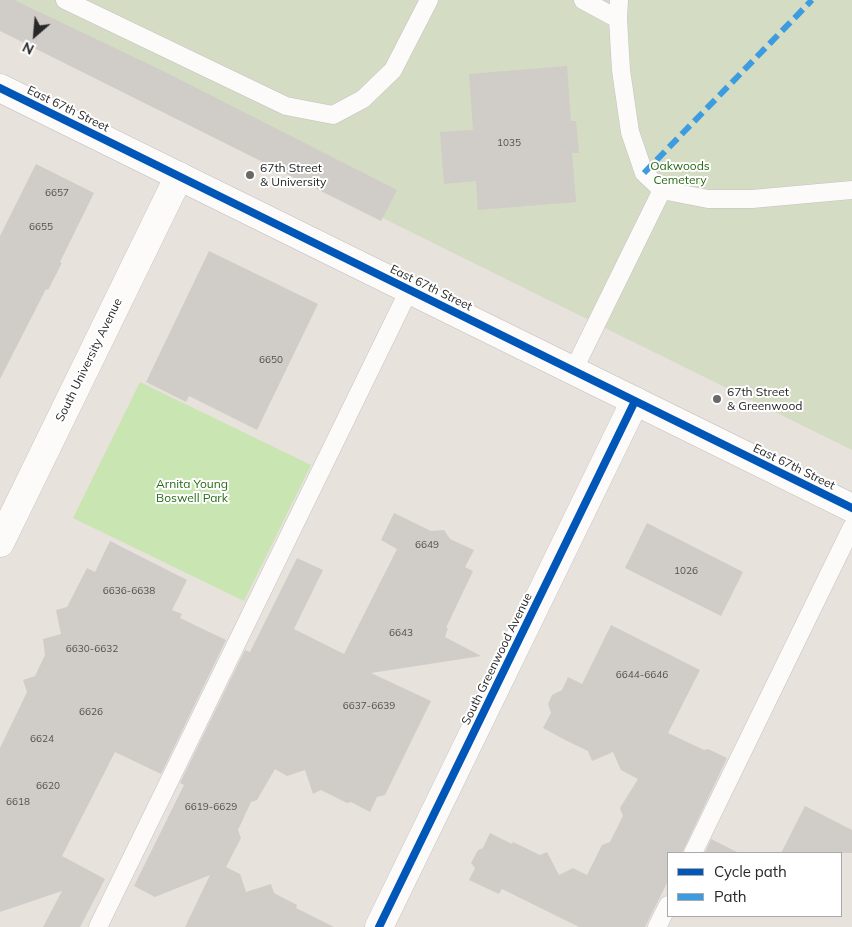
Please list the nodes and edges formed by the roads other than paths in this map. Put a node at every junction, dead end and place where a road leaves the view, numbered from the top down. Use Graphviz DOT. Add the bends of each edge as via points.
graph roads {
  1 [pos="65,0"];
  2 [pos="429,0"];
  3 [pos="583,0"];
  4 [pos="619,0"];
  5 [pos="618,20"];
  6 [pos="0,88"];
  7 [pos="179,176"];
  8 [pos="662,190"];
  9 [pos="852,190"];
  10 [pos="409,290"];
  11 [pos="573,371"];
  12 [pos="635,402"];
  13 [pos="852,508"];
  14 [pos="852,527"];
  15 [pos="0,543"];
  16 [pos="693,852"];
  17 [pos="667,907"];
  18 [pos="98,927"];
  19 [pos="380,927"];
  20 [pos="658,927"];
  1 -- 2 [label="lane" via="286,106 333,115 363,99 393,70"];
  3 -- 5 [label="lane"];
  4 -- 5 [label="lane"];
  5 -- 8 [label="lane" via="630,132 644,173"];
  6 -- 7 [label="street, East 67th Street"];
  7 -- 10 [label="street, East 67th Street"];
  7 -- 15 [label="street, South University Avenue"];
  8 -- 9 [label="lane" via="708,199 752,199"];
  8 -- 11 [label="lane"];
  10 -- 11 [label="street, East 67th Street"];
  10 -- 18 [label="lane"];
  11 -- 12 [label="street, East 67th Street"];
  12 -- 13 [label="street, East 67th Street"];
  12 -- 19 [label="street, South Greenwood Avenue"];
  14 -- 16 [label="lane"];
  17 -- 20 [label="lane"];
}
